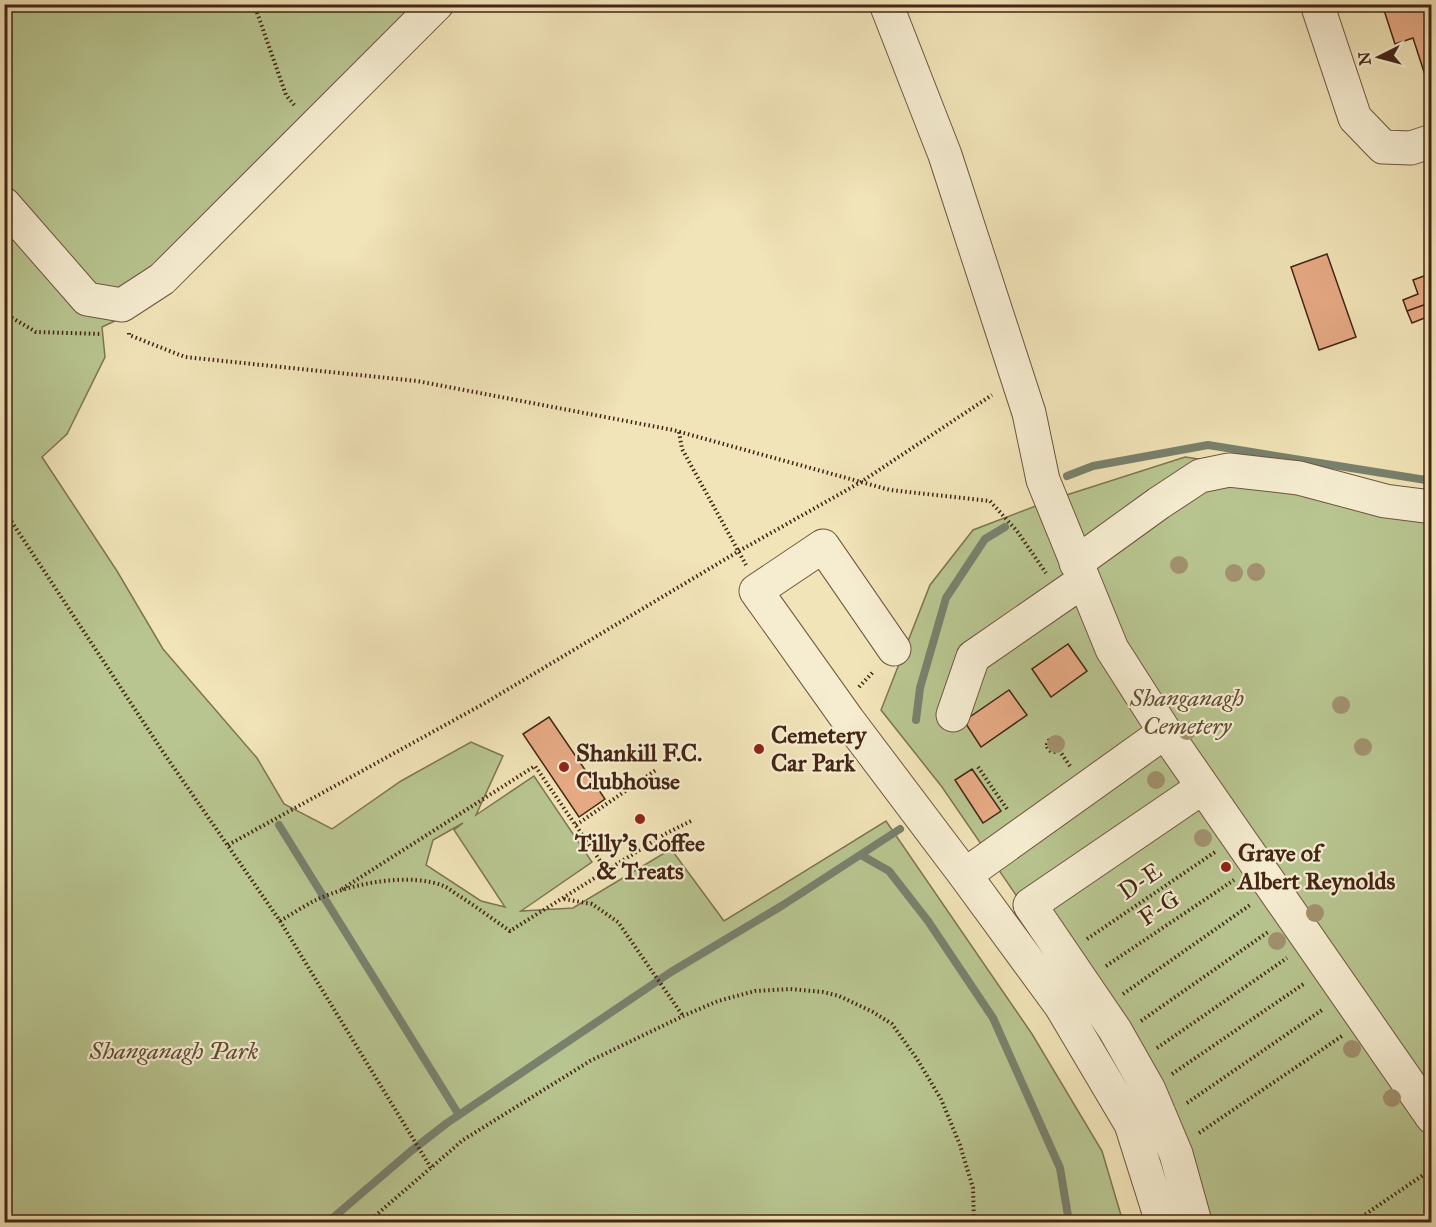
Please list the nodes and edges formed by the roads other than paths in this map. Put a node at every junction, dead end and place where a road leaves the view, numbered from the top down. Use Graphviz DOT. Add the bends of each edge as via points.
graph roads {
  1 [pos="437,4"];
  2 [pos="886,4"];
  3 [pos="1317,4"];
  4 [pos="1431,141"];
  5 [pos="4,204"];
  6 [pos="1431,507"];
  7 [pos="1074,580"];
  8 [pos="894,649"];
  9 [pos="953,715"];
  10 [pos="1165,732"];
  11 [pos="1203,787"];
  12 [pos="965,875"];
  13 [pos="1431,1117"];
  14 [pos="1162,1222"];
  15 [pos="1196,1222"];
  1 -- 5 [label="street" via="162,279 123,325 87,299"];
  2 -- 7 [label="street" via="945,155 1029,413 1043,480"];
  3 -- 4 [label="street" via="1355,118 1383,147 1411,148"];
  6 -- 7 [label="street" via="1385,501 1299,478 1229,470 1200,476 1159,503"];
  7 -- 9 [label="street" via="973,657"];
  7 -- 10 [label="street"];
  8 -- 12 [label="street" via="823,546 756,591"];
  10 -- 11 [label="street"];
  10 -- 12 [label="street"];
  11 -- 13 [label="street"];
  11 -- 15 [label="street" via="1030,905 1134,1063 1168,1135"];
  12 -- 14 [label="street" via="1061,1006 1131,1124"];
}
